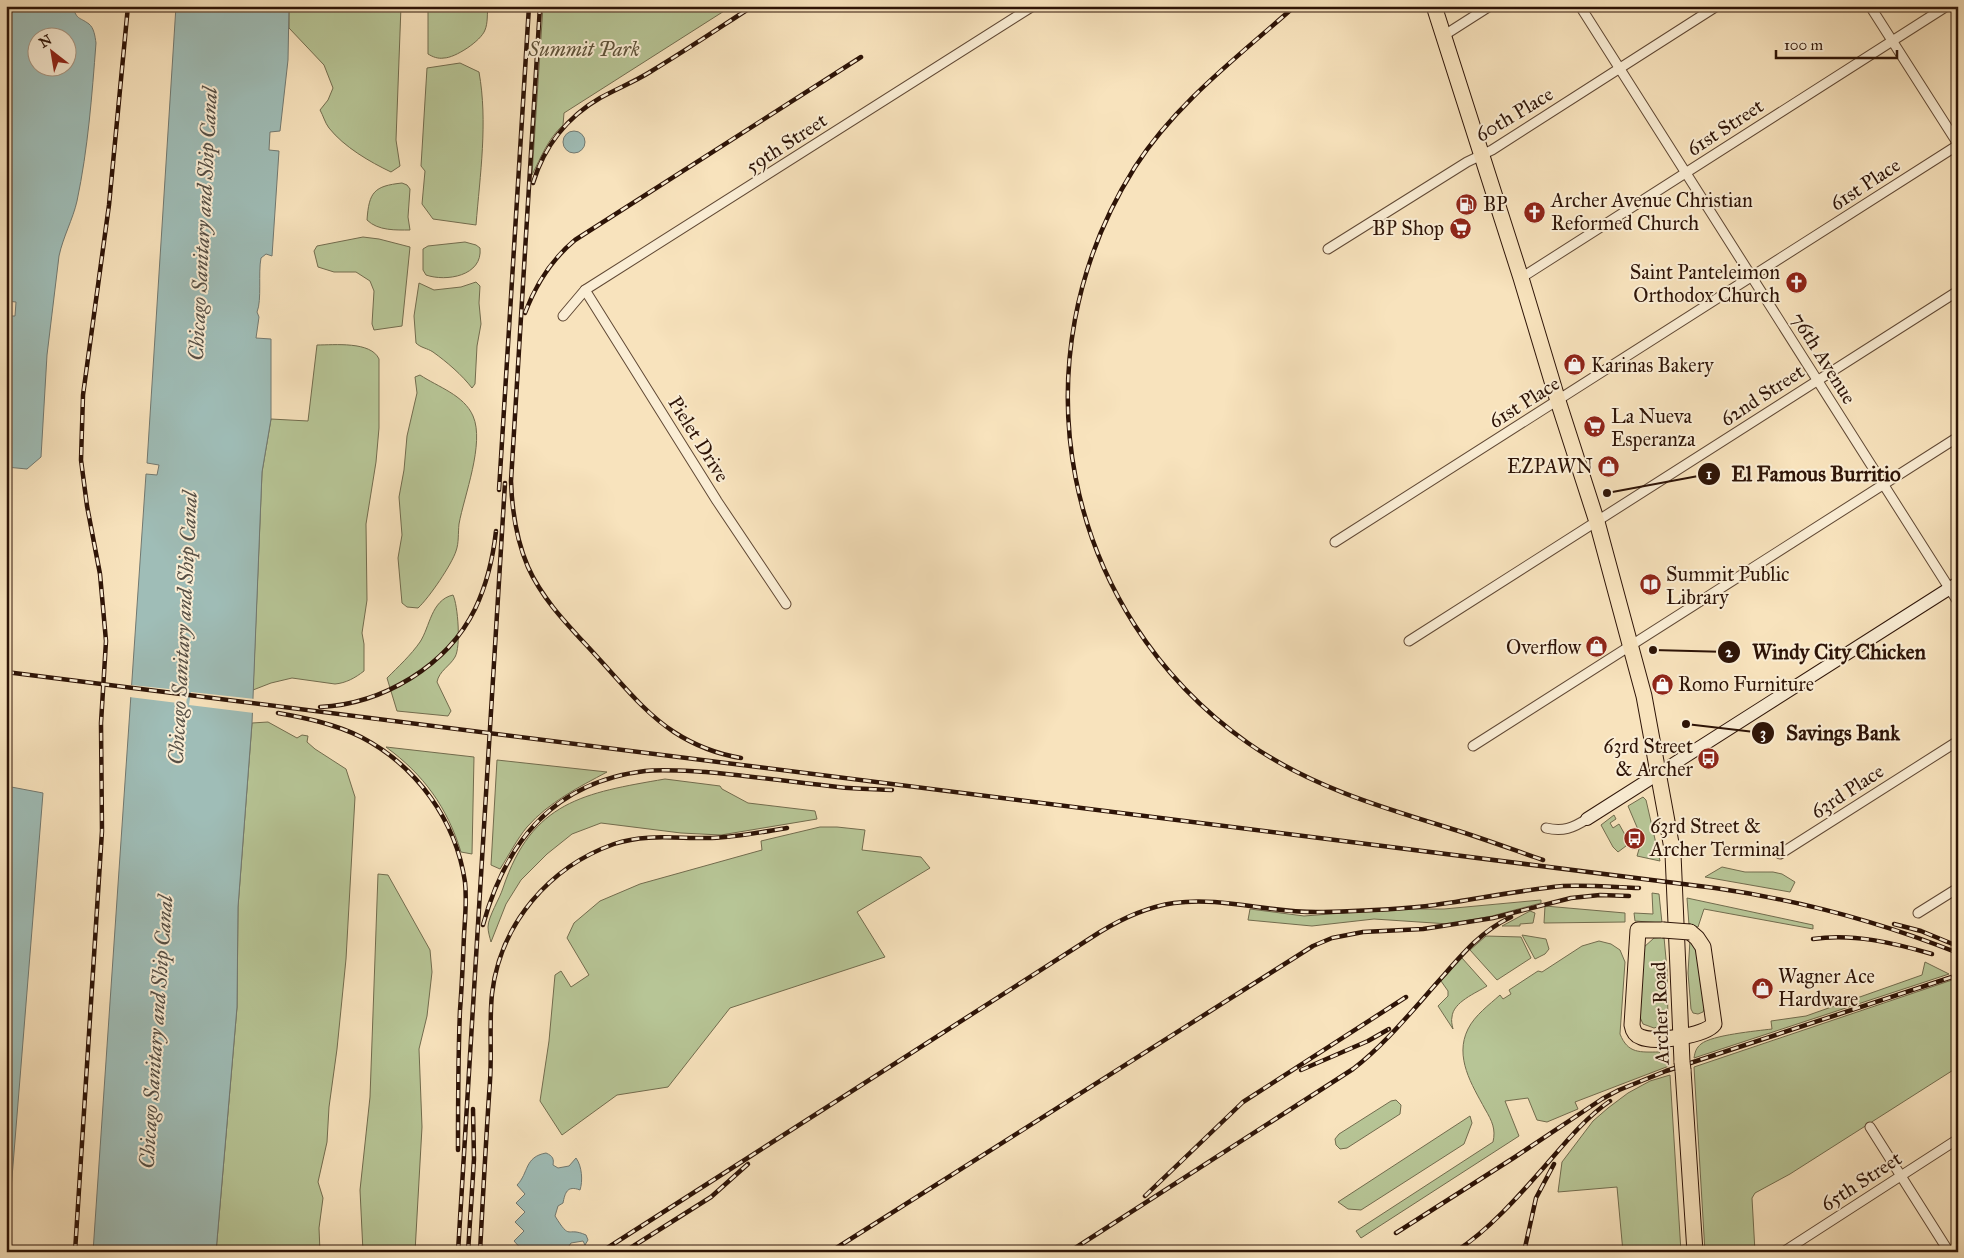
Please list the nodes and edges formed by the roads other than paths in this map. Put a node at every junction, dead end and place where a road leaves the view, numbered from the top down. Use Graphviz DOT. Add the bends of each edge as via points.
graph roads {
  1 [pos="1033,6"];
  2 [pos="1434,6"];
  3 [pos="1490,6"];
  4 [pos="1580,6"];
  5 [pos="1717,6"];
  6 [pos="1870,6"];
  7 [pos="1947,6"];
  8 [pos="1443,36"];
  9 [pos="1892,41"];
  10 [pos="1620,69"];
  11 [pos="1958,145"];
  12 [pos="1481,155"];
  13 [pos="1686,173"];
  14 [pos="1328,248"];
  15 [pos="1752,277"];
  16 [pos="1522,278"];
  17 [pos="585,290"];
  18 [pos="1958,291"];
  19 [pos="563,316"];
  20 [pos="1817,381"];
  21 [pos="1558,401"];
  22 [pos="1958,437"];
  23 [pos="1883,485"];
  24 [pos="1597,522"];
  25 [pos="1336,542"];
  26 [pos="1954,586"];
  27 [pos="1958,602"];
  28 [pos="786,604"];
  29 [pos="1408,641"];
  30 [pos="1631,646"];
  31 [pos="1958,741"];
  32 [pos="1473,746"];
  33 [pos="1658,774"];
  34 [pos="1587,819"];
  35 [pos="1546,828"];
  36 [pos="1780,854"];
  37 [pos="1958,888"];
  38 [pos="1918,913"];
  39 [pos="1682,1036"];
  40 [pos="1870,1127"];
  41 [pos="1958,1139"];
  42 [pos="1901,1176"];
  43 [pos="1695,1252"];
  44 [pos="1783,1252"];
  45 [pos="1949,1252"];
  1 -- 17 [label="street, 59th Street"];
  2 -- 8 [label="main road, Archer Road"];
  3 -- 8 [label="street"];
  4 -- 10 [label="street, 76th Avenue"];
  5 -- 10 [label="street, 60th Place"];
  6 -- 9 [label="street"];
  7 -- 9 [label="street, 61st Street"];
  8 -- 12 [label="main road, Archer Road"];
  9 -- 11 [label="street"];
  9 -- 13 [label="street, 61st Street"];
  10 -- 12 [label="street, 60th Place"];
  10 -- 13 [label="street, 76th Avenue"];
  11 -- 15 [label="street, 61st Place"];
  12 -- 14 [label="street, 60th Place"];
  12 -- 16 [label="main road, Archer Road"];
  13 -- 15 [label="street, 76th Avenue"];
  13 -- 16 [label="street, 61st Street"];
  15 -- 20 [label="street, 76th Avenue"];
  15 -- 21 [label="street, 61st Place"];
  16 -- 21 [label="main road, Archer Road"];
  17 -- 19 [label="street, 59th Street"];
  17 -- 28 [label="street, Pielet Drive" via="717,501"];
  18 -- 20 [label="street, 62nd Street"];
  20 -- 23 [label="street, 76th Avenue"];
  20 -- 24 [label="street, 62nd Street"];
  21 -- 24 [label="main road, Archer Road"];
  21 -- 25 [label="street, 61st Place"];
  22 -- 23 [label="street"];
  23 -- 26 [label="street, 76th Avenue"];
  23 -- 30 [label="street"];
  24 -- 29 [label="street, 62nd Street"];
  24 -- 30 [label="main road, Archer Road"];
  26 -- 27 [label="street, 76th Avenue"];
  26 -- 33 [label="main road"];
  30 -- 32 [label="street"];
  30 -- 33 [label="main road, Archer Road" via="1647,709"];
  31 -- 36 [label="street, 63rd Place"];
  33 -- 34 [label="main road"];
  33 -- 39 [label="main road, Archer Road" via="1673,854"];
  34 -- 35 [label="street" via="1564,830"];
  37 -- 38 [label="street"];
  39 -- 39 [label="main road, bridge" via="1643,1038 1635,1034 1632,1025 1638,930 1690,932 1703,947 1714,1018 1711,1028 1706,1031"];
  39 -- 43 [label="main road, Archer Road"];
  40 -- 42 [label="street"];
  41 -- 42 [label="street, 65th Street"];
  42 -- 44 [label="street, 65th Street"];
  42 -- 45 [label="street"];
}
